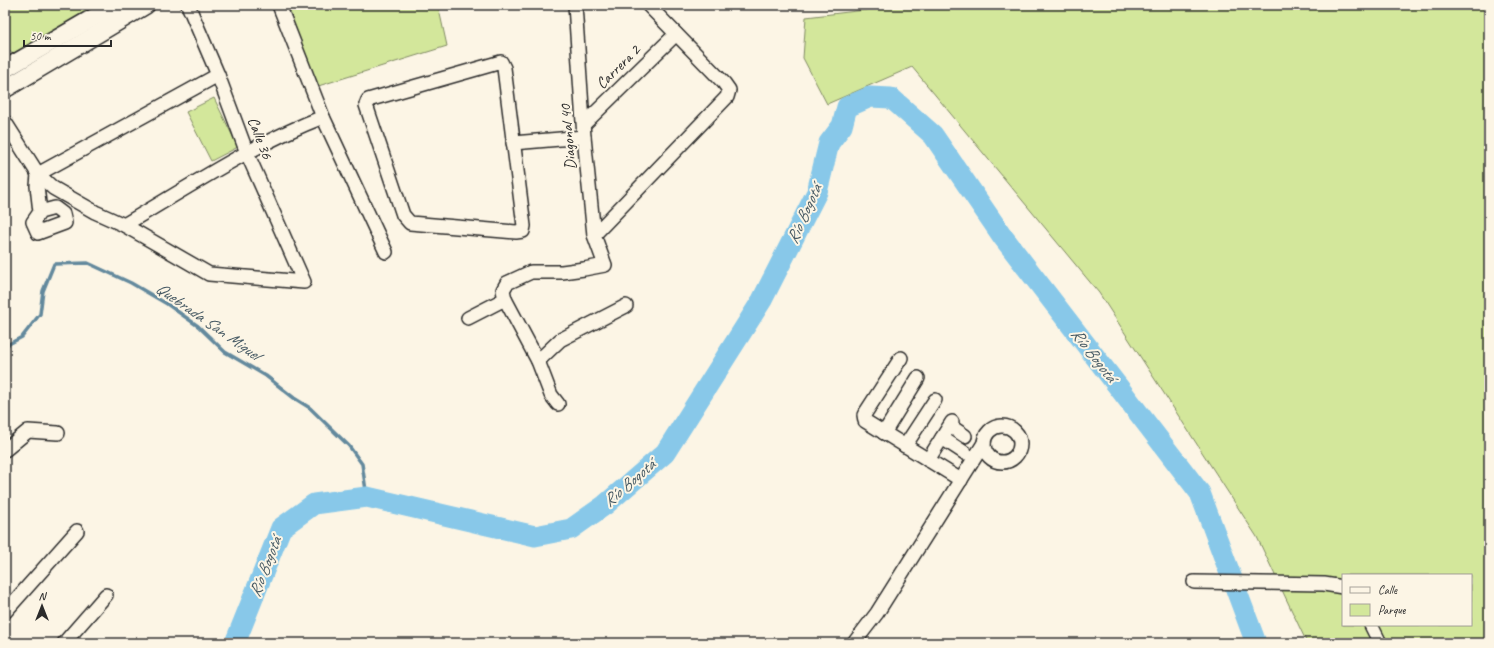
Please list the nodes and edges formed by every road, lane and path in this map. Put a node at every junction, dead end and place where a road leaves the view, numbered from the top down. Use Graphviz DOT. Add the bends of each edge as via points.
graph roads {
  1 [pos="115,5"];
  2 [pos="146,5"];
  3 [pos="188,5"];
  4 [pos="279,5"];
  5 [pos="648,5"];
  6 [pos="578,8"];
  7 [pos="676,34"];
  8 [pos="5,69"];
  9 [pos="218,75"];
  10 [pos="5,89"];
  11 [pos="323,116"];
  12 [pos="5,122"];
  13 [pos="584,130"];
  14 [pos="513,143"];
  15 [pos="247,153"];
  16 [pos="38,174"];
  17 [pos="40,212"];
  18 [pos="124,225"];
  19 [pos="594,235"];
  20 [pos="386,252"];
  21 [pos="505,300"];
  22 [pos="626,306"];
  23 [pos="468,318"];
  24 [pos="901,358"];
  25 [pos="538,361"];
  26 [pos="918,378"];
  27 [pos="935,400"];
  28 [pos="558,404"];
  29 [pos="58,433"];
  30 [pos="884,433"];
  31 [pos="965,436"];
  32 [pos="942,438"];
  33 [pos="984,443"];
  34 [pos="905,446"];
  35 [pos="5,450"];
  36 [pos="965,453"];
  37 [pos="928,460"];
  38 [pos="961,480"];
  39 [pos="77,531"];
  40 [pos="1194,582"];
  41 [pos="1342,587"];
  42 [pos="106,595"];
  43 [pos="5,612"];
  44 [pos="1372,626"];
  45 [pos="64,643"];
  46 [pos="854,643"];
  47 [pos="1380,643"];
  1 -- 8 [label="main road"];
  2 -- 10 [label="main road"];
  3 -- 9 [label="street, Calle 36"];
  4 -- 11 [label="street"];
  5 -- 7 [label="street"];
  6 -- 13 [label="street, Diagonal 40"];
  7 -- 13 [label="street, Carrera 2"];
  7 -- 19 [label="street" via="724,83 729,90 727,97"];
  9 -- 15 [label="street, Calle 36"];
  9 -- 16 [label="street"];
  11 -- 15 [label="street"];
  11 -- 20 [label="street"];
  12 -- 16 [label="street"];
  13 -- 14 [label="street"];
  13 -- 19 [label="street, Diagonal 40"];
  14 -- 14 [label="street" via="523,231 410,223 403,215 366,105 368,100 373,98 501,62 504,68"];
  15 -- 18 [label="street"];
  15 -- 18 [label="street, Calle 36" via="304,282 209,274"];
  16 -- 17 [label="street" via="36,186"];
  16 -- 18 [label="street" via="53,188"];
  19 -- 21 [label="street, Diagonal 40" via="605,265 562,272 531,272 507,283 503,290"];
  21 -- 23 [label="street"];
  21 -- 25 [label="street"];
  22 -- 25 [label="street" via="560,340"];
  24 -- 30 [label="street" via="864,415 865,421"];
  25 -- 28 [label="street" via="551,395"];
  26 -- 30 [label="street"];
  27 -- 34 [label="street"];
  29 -- 35 [label="street" via="28,431"];
  30 -- 34 [label="street"];
  31 -- 32 [label="street" via="951,424"];
  32 -- 36 [label="street"];
  32 -- 37 [label="street"];
  33 -- 38 [label="street"];
  34 -- 37 [label="street"];
  37 -- 38 [label="street"];
  38 -- 46 [label="street" via="877,613"];
  39 -- 43 [label="street"];
  40 -- 41 [label="street" via="1324,584"];
  42 -- 45 [label="street"];
  44 -- 47 [label="street"];
}
